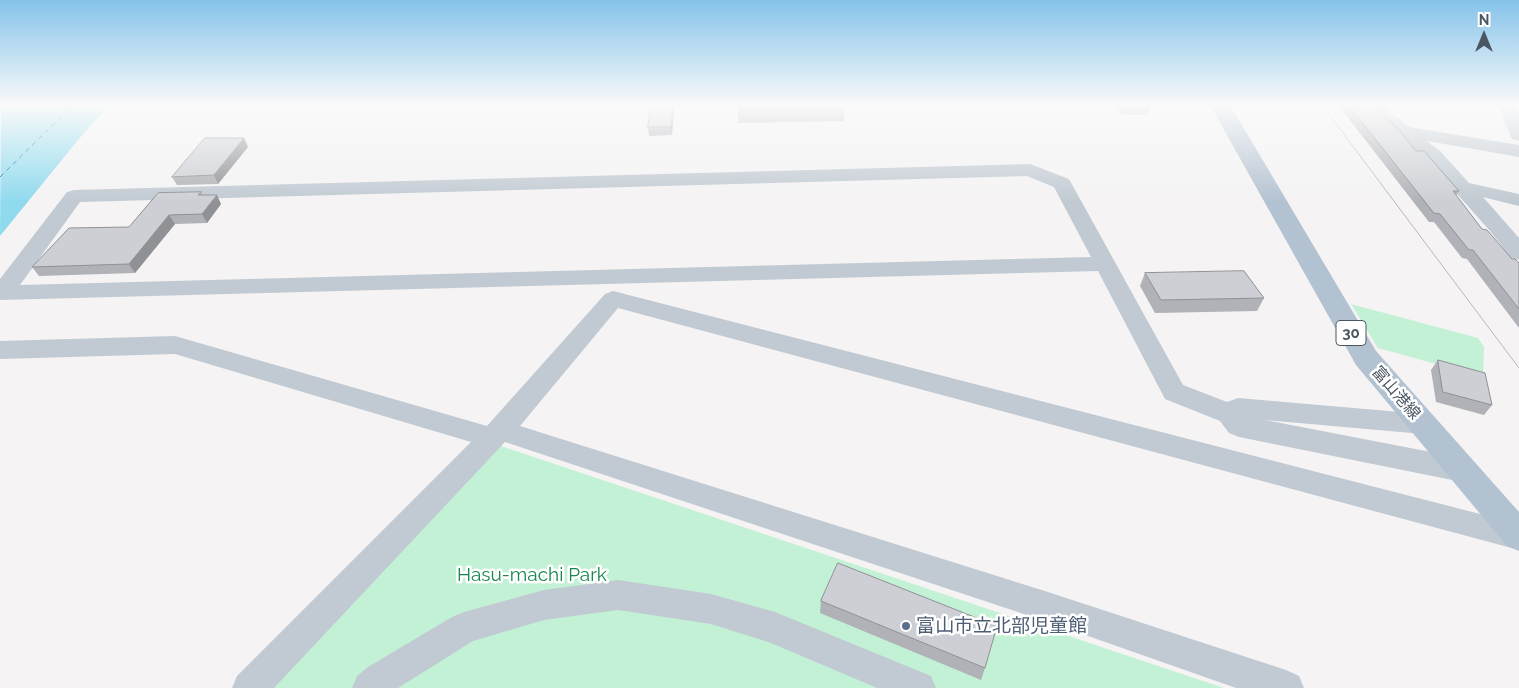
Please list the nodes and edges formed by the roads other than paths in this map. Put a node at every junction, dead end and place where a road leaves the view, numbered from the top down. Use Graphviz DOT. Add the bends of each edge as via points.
graph roads {
  1 [pos="1239,137"];
  2 [pos="1411,137"];
  3 [pos="1436,137"];
  4 [pos="1519,151"];
  5 [pos="1464,188"];
  6 [pos="1519,200"];
  7 [pos="1498,226"];
  8 [pos="1519,230"];
  9 [pos="1519,253"];
  10 [pos="1105,264"];
  11 [pos="0,350"];
  12 [pos="1230,414"];
  13 [pos="1423,424"];
  14 [pos="496,434"];
  15 [pos="1462,470"];
  16 [pos="1519,536"];
  17 [pos="250,688"];
  18 [pos="370,688"];
  19 [pos="918,688"];
  20 [pos="1286,688"];
  1 -- 13 [label="main road, 富山港線 / 30" via="1366,358"];
  2 -- 5 [label="street"];
  3 -- 4 [label="street"];
  5 -- 6 [label="street" via="1485,190"];
  5 -- 7 [label="street"];
  7 -- 8 [label="street"];
  7 -- 9 [label="street"];
  10 -- 10 [label="street" via="1062,183 1030,170 74,196 2,293"];
  10 -- 12 [label="street" via="1174,392"];
  11 -- 14 [label="street" via="175,345"];
  12 -- 13 [label="street" via="1238,408"];
  12 -- 15 [label="street" via="1239,426"];
  13 -- 15 [label="main road, 富山港線 / 30"];
  14 -- 16 [label="street" via="614,300"];
  14 -- 17 [label="street"];
  14 -- 20 [label="street" via="1051,608"];
  15 -- 16 [label="main road, 富山港線 / 30"];
  18 -- 19 [label="street" via="464,628 544,605 618,595 711,609 775,628"];
}
